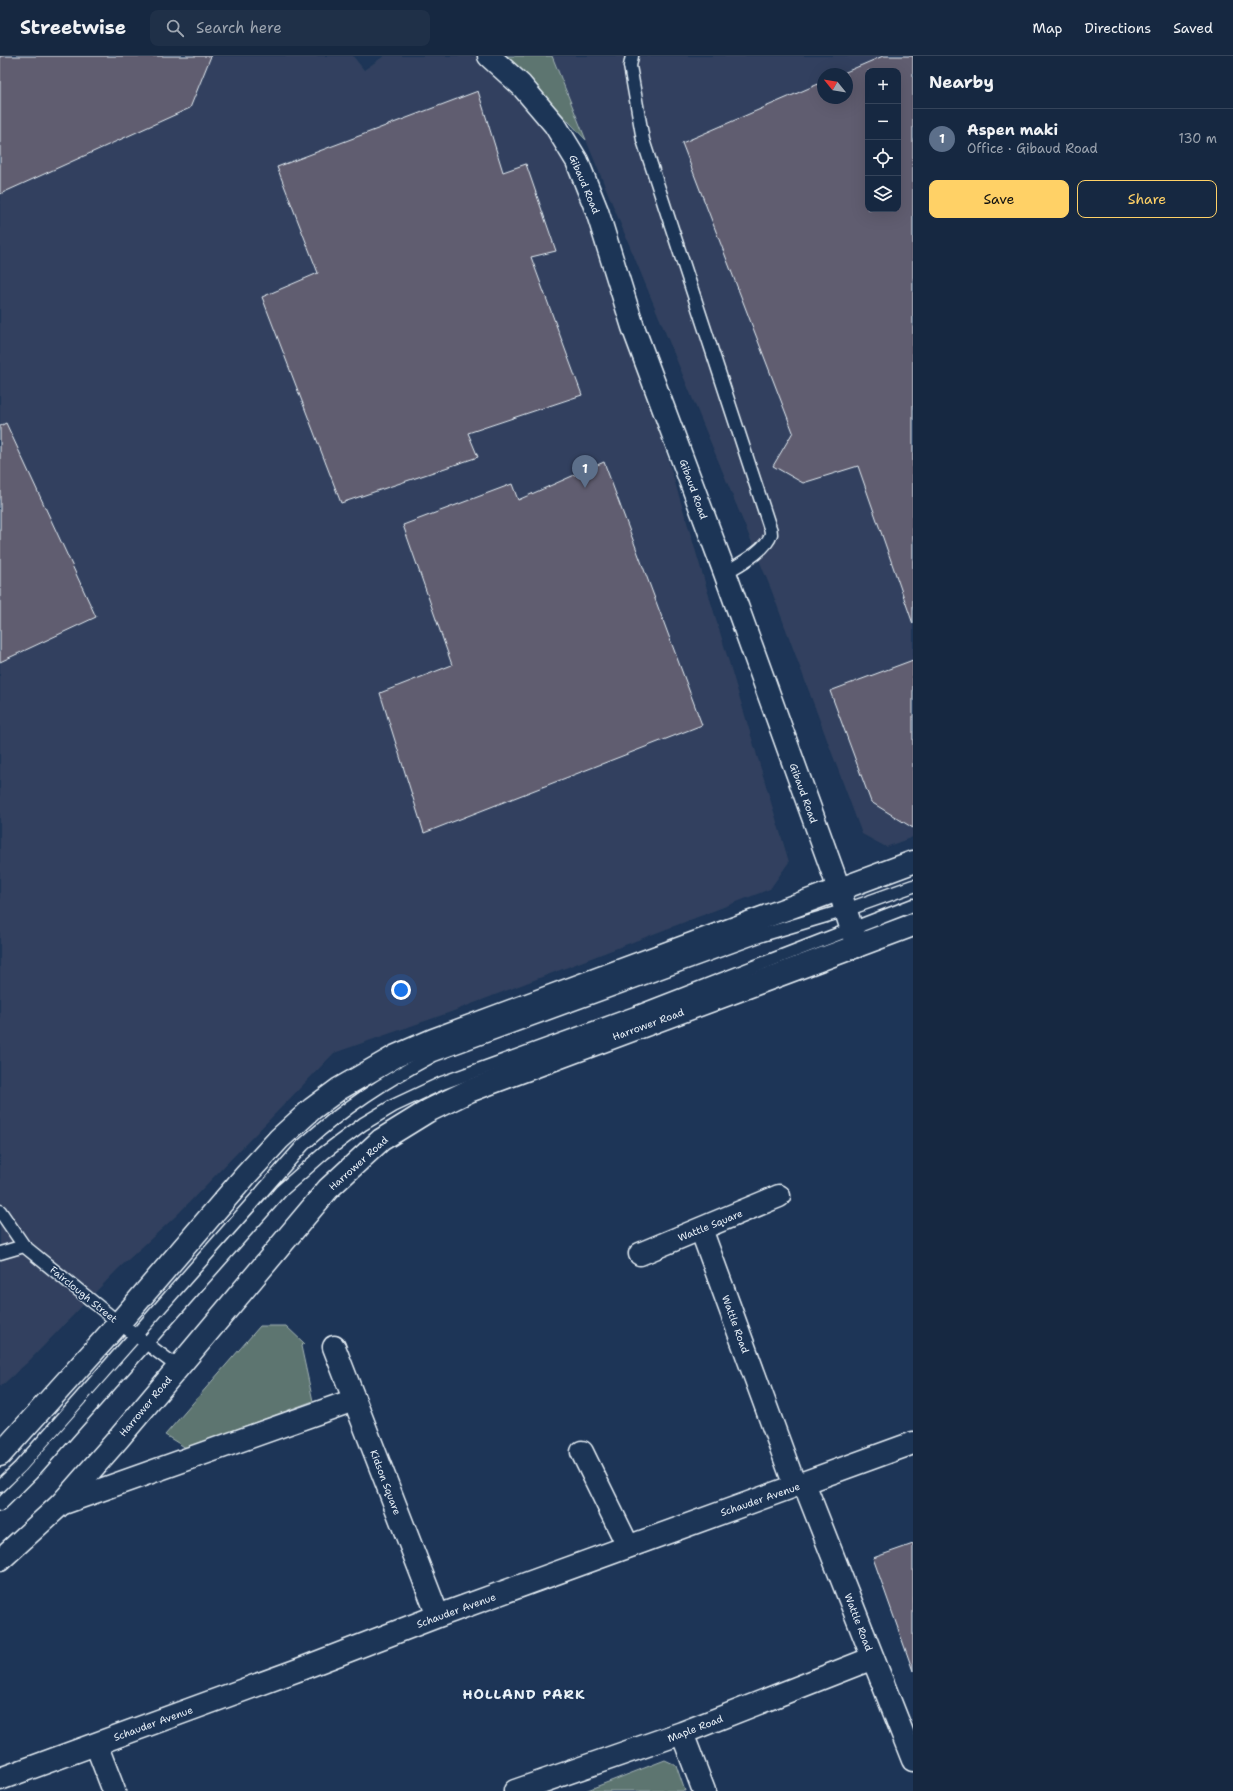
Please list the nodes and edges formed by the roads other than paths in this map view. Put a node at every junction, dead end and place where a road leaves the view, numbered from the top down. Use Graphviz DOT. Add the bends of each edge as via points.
graph roads {
  1 [pos="489,56"];
  2 [pos="632,56"];
  3 [pos="725,573"];
  4 [pos="913,862"];
  5 [pos="913,886"];
  6 [pos="839,888"];
  7 [pos="913,905"];
  8 [pos="913,925"];
  9 [pos="852,928"];
  10 [pos="779,1196"];
  11 [pos="0,1211"];
  12 [pos="701,1229"];
  13 [pos="24,1246"];
  14 [pos="0,1253"];
  15 [pos="640,1254"];
  16 [pos="128,1329"];
  17 [pos="147,1343"];
  18 [pos="334,1347"];
  19 [pos="178,1367"];
  20 [pos="354,1400"];
  21 [pos="913,1443"];
  22 [pos="582,1452"];
  23 [pos="0,1454"];
  24 [pos="799,1485"];
  25 [pos="0,1486"];
  26 [pos="61,1504"];
  27 [pos="0,1505"];
  28 [pos="628,1546"];
  29 [pos="0,1560"];
  30 [pos="438,1616"];
  31 [pos="873,1658"];
  32 [pos="682,1733"];
  33 [pos="96,1744"];
  34 [pos="913,1760"];
  35 [pos="0,1779"];
  36 [pos="114,1791"];
  37 [pos="515,1791"];
  38 [pos="704,1791"];
  1 -- 3 [label="street, Gibaud Road" via="521,85 555,125 577,161 597,211 633,328"];
  2 -- 3 [label="lane" via="630,66 643,140 770,525 771,534 765,544 750,558"];
  3 -- 6 [label="street, Gibaud Road"];
  4 -- 6 [label="street"];
  5 -- 9 [label="lane"];
  6 -- 9 [label="street, Gibaud Road"];
  6 -- 16 [label="street" via="433,1040 396,1056 339,1089 279,1139 200,1227"];
  7 -- 9 [label="lane"];
  8 -- 9 [label="street, Harrower Road"];
  9 -- 16 [label="lane" via="762,935 434,1055 393,1077 362,1096 302,1145"];
  9 -- 17 [label="lane" via="628,1016 442,1083 393,1106 345,1137 281,1191"];
  9 -- 19 [label="street, Harrower Road" via="470,1091 428,1111 381,1140 328,1189"];
  10 -- 12 [label="street, Wattle Square"];
  11 -- 13 [label="lane, Fairclough Street"];
  12 -- 15 [label="street, Wattle Square"];
  12 -- 24 [label="street, Wattle Road"];
  13 -- 14 [label="lane"];
  13 -- 16 [label="lane, Fairclough Street"];
  16 -- 17 [label="lane, Fairclough Street"];
  16 -- 23 [label="street"];
  16 -- 25 [label="lane" via="20,1467"];
  17 -- 19 [label="lane, Fairclough Street"];
  17 -- 27 [label="lane" via="31,1474"];
  18 -- 20 [label="street, Kidson Square"];
  19 -- 26 [label="street, Harrower Road" via="126,1431"];
  20 -- 26 [label="street"];
  20 -- 30 [label="street, Kidson Square"];
  21 -- 24 [label="street, Schauder Avenue"];
  22 -- 28 [label="street"];
  24 -- 28 [label="street, Schauder Avenue"];
  24 -- 31 [label="street, Wattle Road"];
  26 -- 29 [label="street, Harrower Road"];
  28 -- 30 [label="street, Schauder Avenue"];
  30 -- 33 [label="street, Schauder Avenue"];
  31 -- 32 [label="street, Maple Road"];
  31 -- 34 [label="street, Wattle Road"];
  32 -- 37 [label="street, Maple Road"];
  32 -- 38 [label="street"];
  33 -- 35 [label="street, Schauder Avenue"];
  33 -- 36 [label="street"];
}
